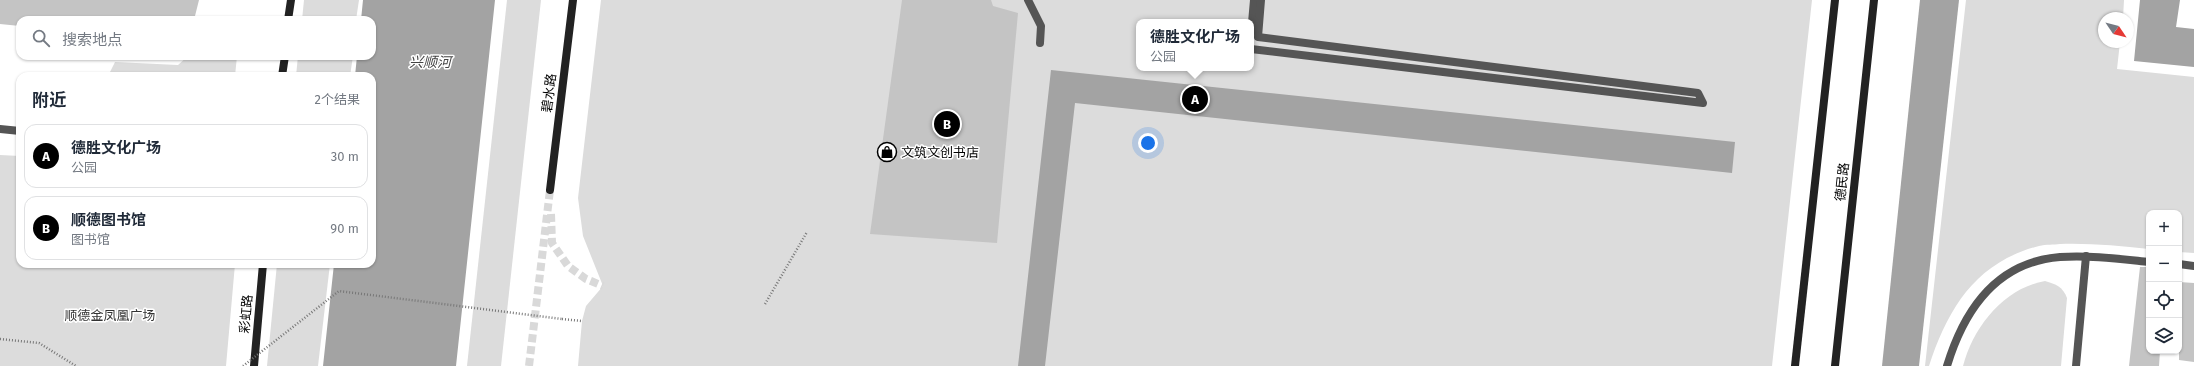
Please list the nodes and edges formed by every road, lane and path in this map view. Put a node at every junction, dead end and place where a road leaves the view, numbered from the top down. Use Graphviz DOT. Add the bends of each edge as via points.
graph roads {
  1 [pos="291,0"];
  2 [pos="573,0"];
  3 [pos="1028,0"];
  4 [pos="1254,0"];
  5 [pos="1261,0"];
  6 [pos="1835,0"];
  7 [pos="1874,0"];
  8 [pos="289,16"];
  9 [pos="1252,19"];
  10 [pos="1040,43"];
  11 [pos="1254,49"];
  12 [pos="284,60"];
  13 [pos="282,72"];
  14 [pos="0,129"];
  15 [pos="16,131"];
  16 [pos="550,190"];
  17 [pos="807,232"];
  18 [pos="2086,256"];
  19 [pos="2146,262"];
  20 [pos="2182,264"];
  21 [pos="2194,266"];
  22 [pos="263,268"];
  23 [pos="765,304"];
  24 [pos="582,321"];
  25 [pos="0,339"];
  26 [pos="76,366"];
  27 [pos="243,366"];
  28 [pos="254,366"];
  29 [pos="1795,366"];
  30 [pos="1835,366"];
  31 [pos="1947,366"];
  32 [pos="2076,366"];
  1 -- 8 [label="main road"];
  2 -- 16 [label="main road, 碧水路"];
  3 -- 10 [label="street" via="1041,26"];
  4 -- 9 [label="street"];
  5 -- 11 [label="street" via="1258,37 1698,93 1703,103"];
  6 -- 29 [label="main road"];
  7 -- 30 [label="main road, 德民路"];
  12 -- 13 [label="main road"];
  14 -- 15 [label="street"];
  17 -- 23 [label="path"];
  18 -- 19 [label="street"];
  18 -- 31 [label="street" via="2059,257 2024,265 1991,286 1958,333"];
  18 -- 32 [label="street"];
  20 -- 21 [label="street"];
  22 -- 28 [label="main road, 彩虹路"];
  24 -- 27 [label="path, bridge" via="339,291"];
  25 -- 26 [label="path" via="39,343"];
}
